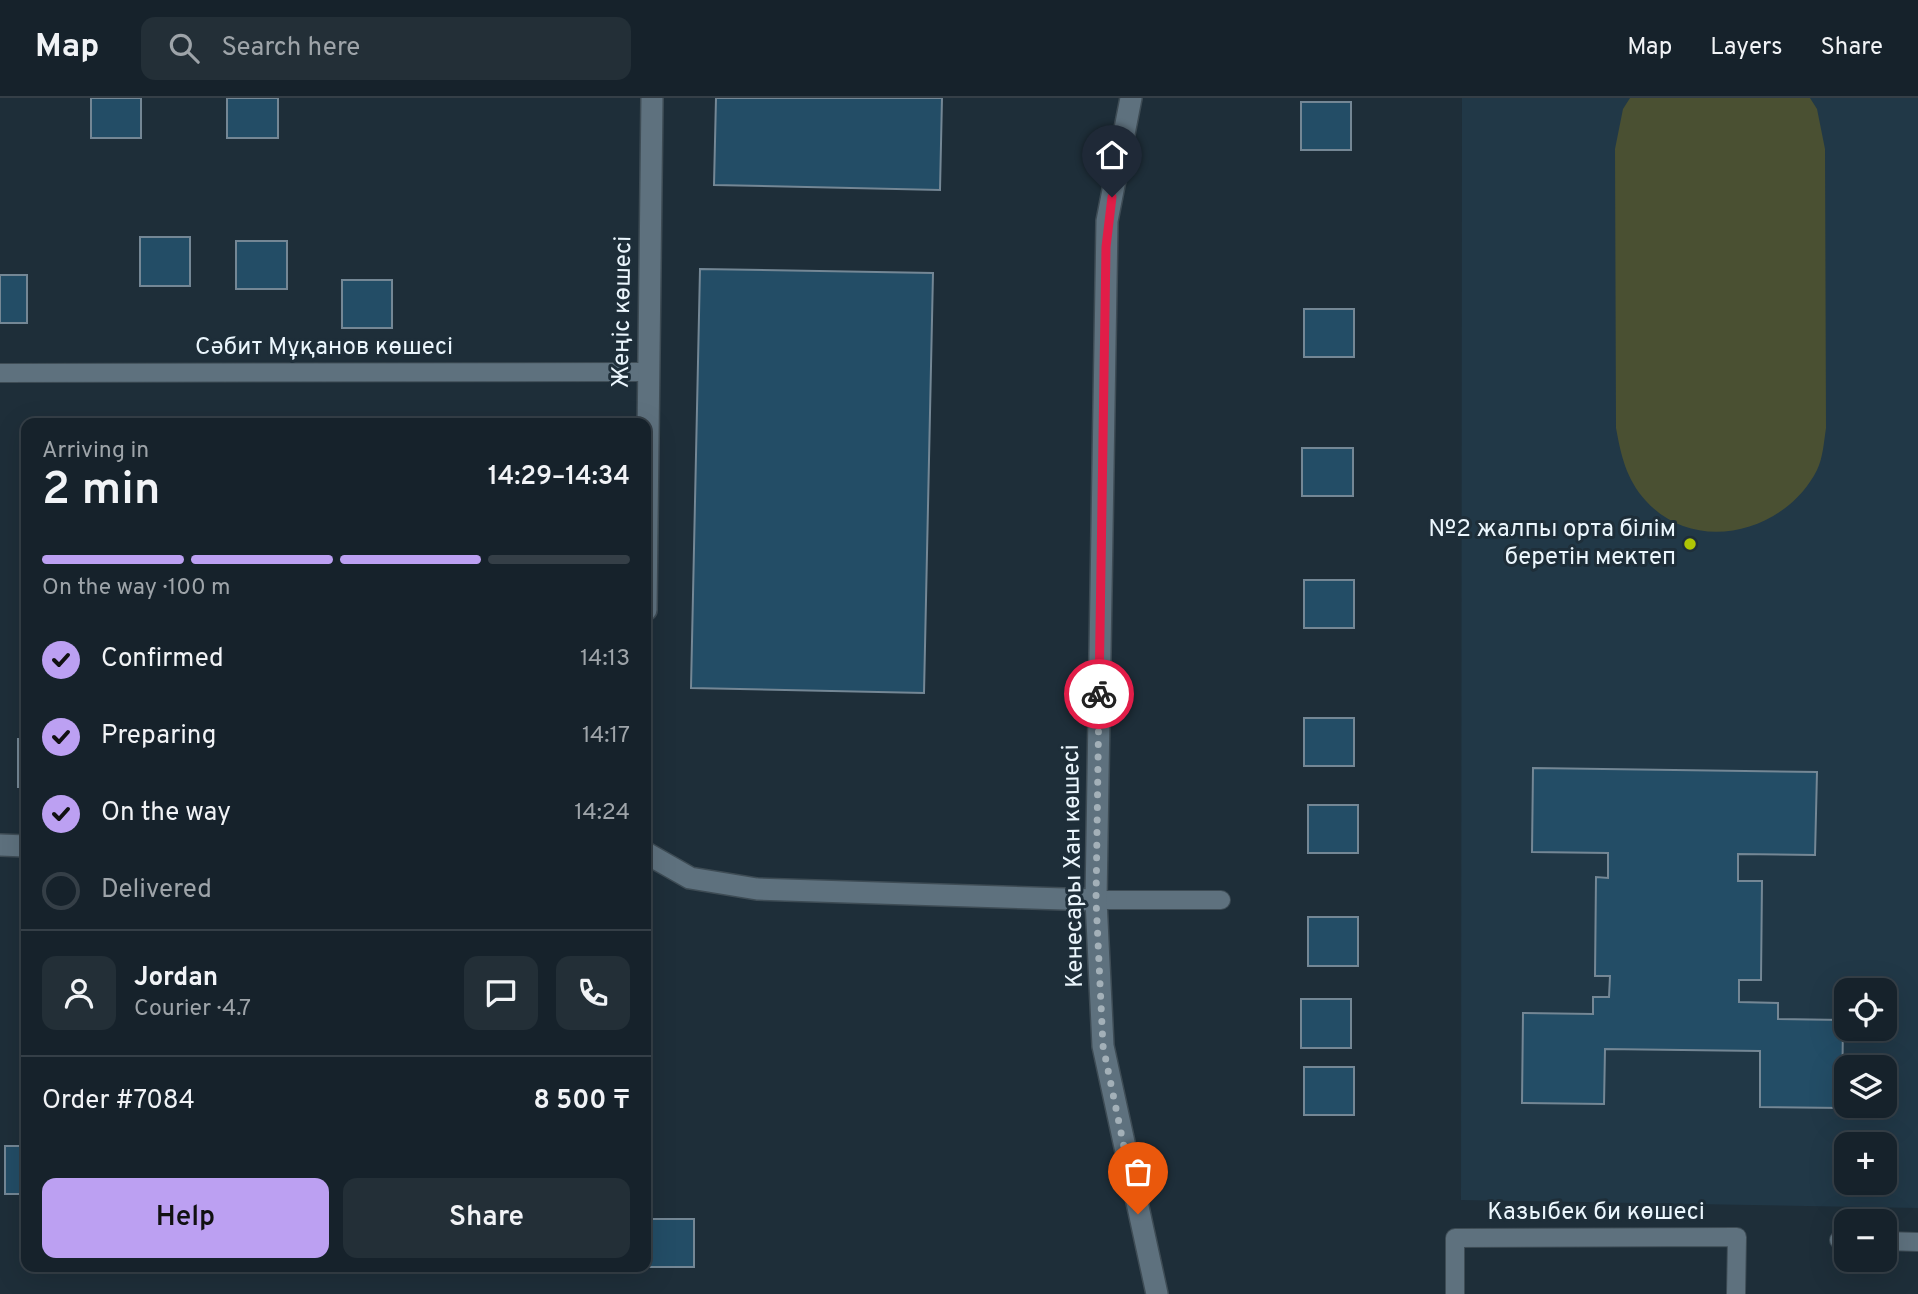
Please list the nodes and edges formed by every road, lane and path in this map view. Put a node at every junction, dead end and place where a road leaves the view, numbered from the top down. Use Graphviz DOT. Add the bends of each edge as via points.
graph roads {
  1 [pos="652,98"];
  2 [pos="1130,98"];
  3 [pos="649,372"];
  4 [pos="0,373"];
  5 [pos="648,418"];
  6 [pos="0,845"];
  7 [pos="21,845"];
  8 [pos="651,856"];
  9 [pos="1096,900"];
  10 [pos="1221,900"];
  11 [pos="1897,1241"];
  12 [pos="1918,1242"];
  13 [pos="1157,1294"];
  14 [pos="1455,1294"];
  15 [pos="1736,1294"];
  1 -- 3 [label="street, Жеңіс көшесі"];
  2 -- 9 [label="street, Кенесары Хан көшесі" via="1107,221"];
  3 -- 4 [label="lane, Сәбит Мұқанов көшесі"];
  3 -- 5 [label="street, Жеңіс көшесі"];
  6 -- 7 [label="street"];
  8 -- 9 [label="street" via="690,878 757,889"];
  9 -- 10 [label="lane"];
  9 -- 13 [label="street, Кенесары Хан көшесі" via="1103,1046"];
  11 -- 12 [label="lane"];
  14 -- 15 [label="lane, Казыбек би көшесі" via="1455,1238 1737,1237"];
}
